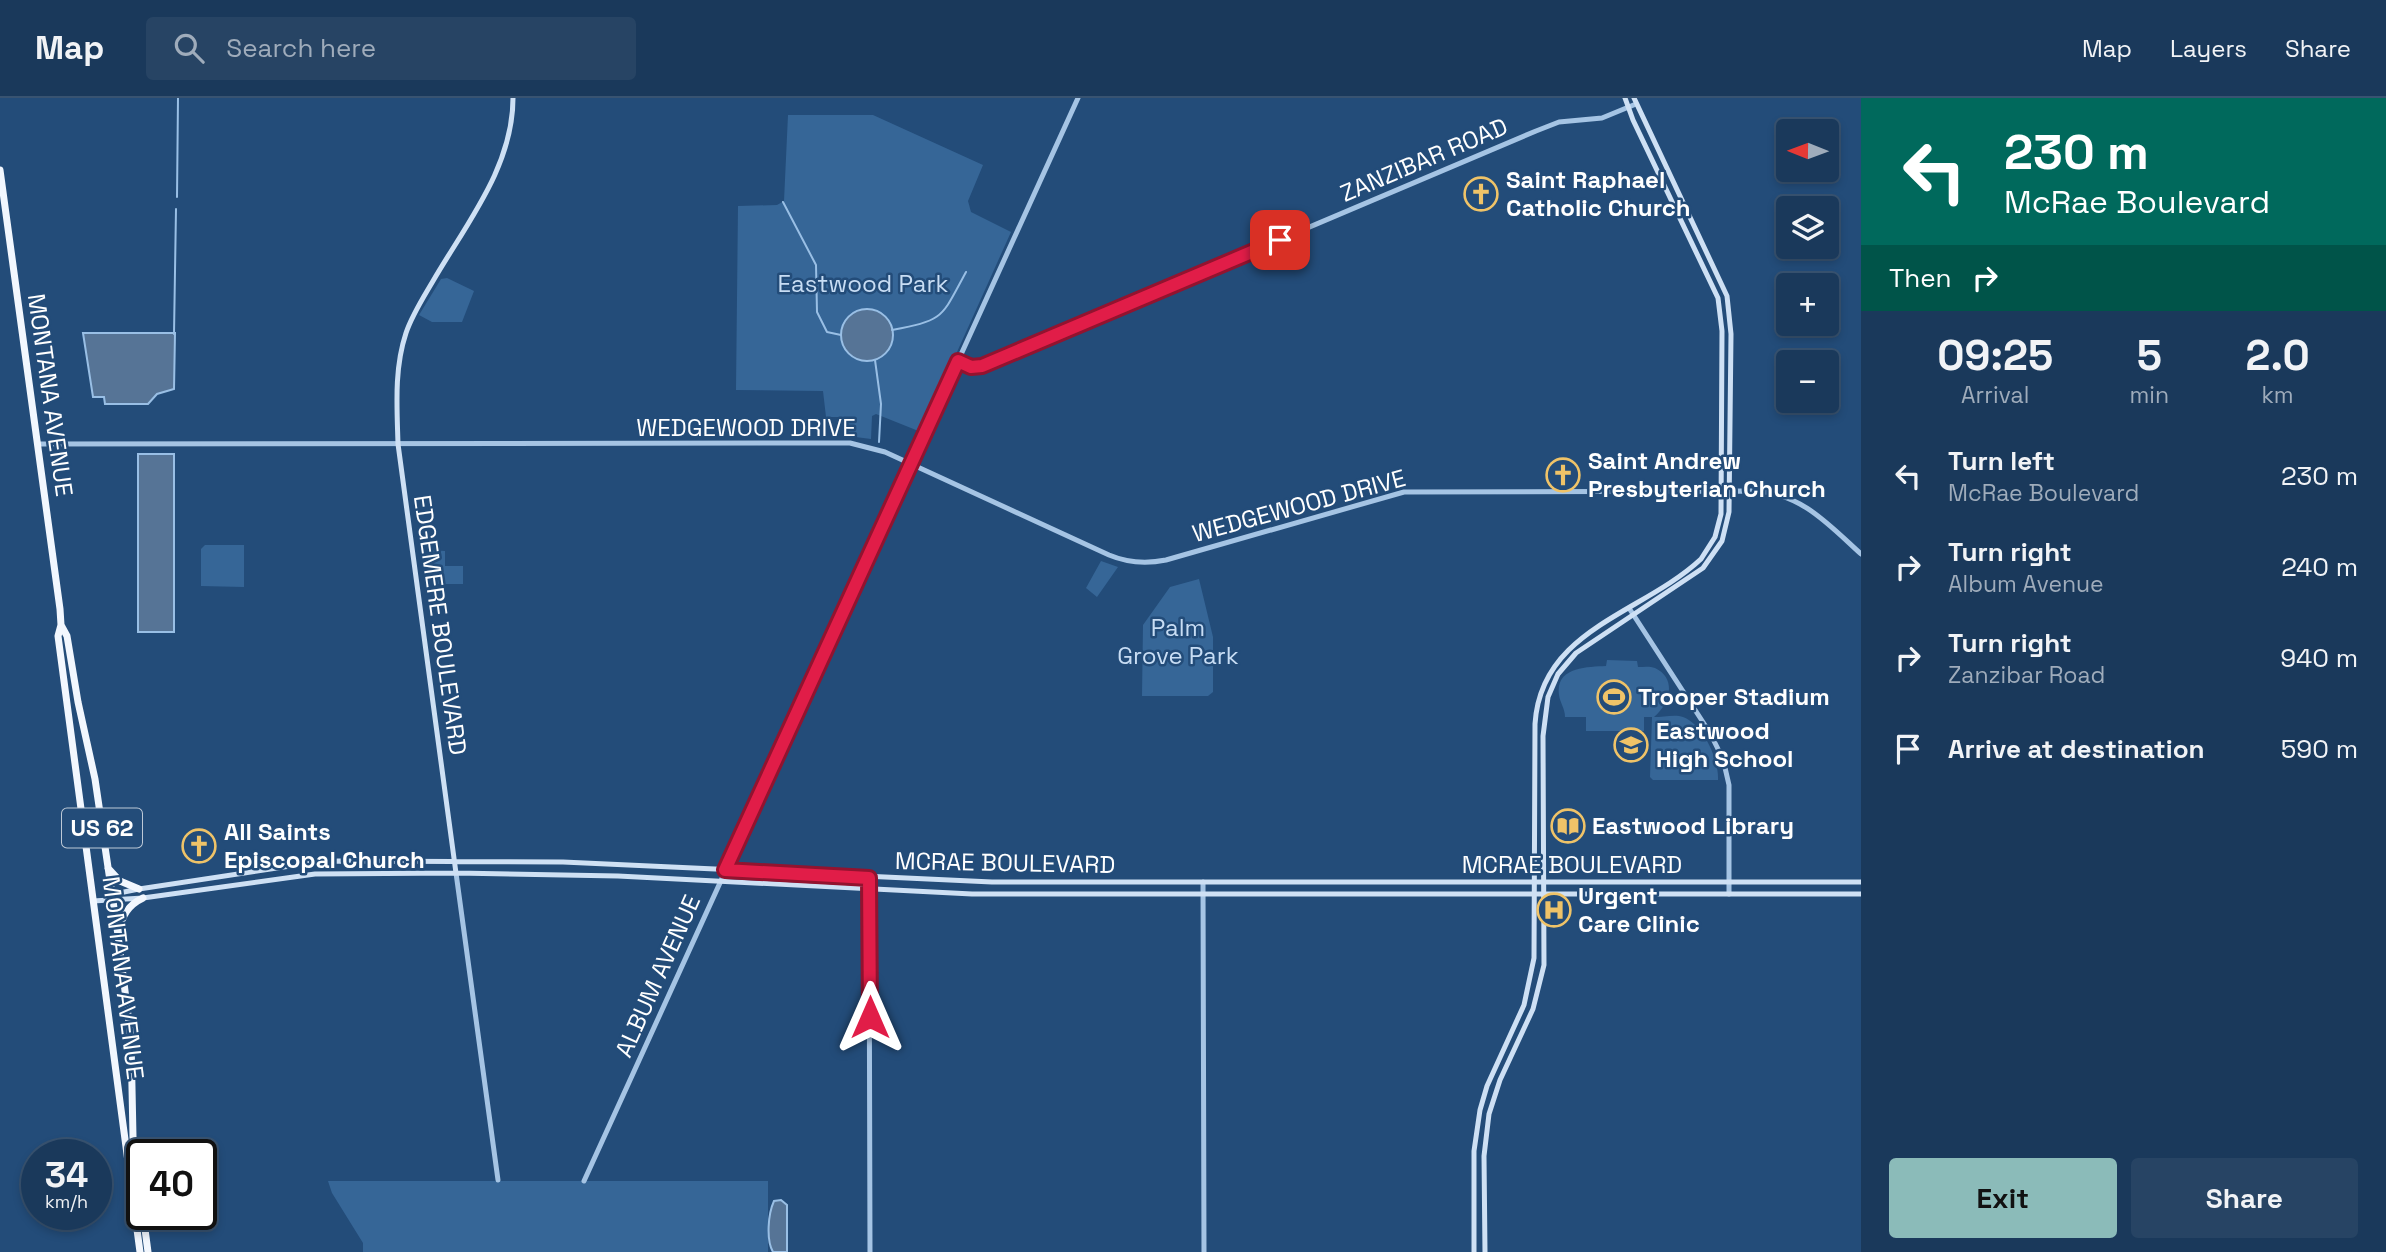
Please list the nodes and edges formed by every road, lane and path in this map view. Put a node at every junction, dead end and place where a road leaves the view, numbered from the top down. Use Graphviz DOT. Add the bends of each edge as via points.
graph roads {
  1 [pos="513,98"];
  2 [pos="1078,98"];
  3 [pos="1625,98"];
  4 [pos="1635,101"];
  5 [pos="1628,107"];
  6 [pos="0,170"];
  7 [pos="958,361"];
  8 [pos="1731,433"];
  9 [pos="1722,434"];
  10 [pos="38,444"];
  11 [pos="398,444"];
  12 [pos="911,465"];
  13 [pos="1722,491"];
  14 [pos="1731,491"];
  15 [pos="1861,554"];
  16 [pos="1629,608"];
  17 [pos="1634,616"];
  18 [pos="61,625"];
  19 [pos="455,861"];
  20 [pos="108,867"];
  21 [pos="725,870"];
  22 [pos="456,873"];
  23 [pos="777,873"];
  24 [pos="869,878"];
  25 [pos="720,882"];
  26 [pos="1203,882"];
  27 [pos="1861,882"];
  28 [pos="1535,883"];
  29 [pos="1544,883"];
  30 [pos="1587,883"];
  31 [pos="1655,883"];
  32 [pos="1729,883"];
  33 [pos="776,885"];
  34 [pos="139,889"];
  35 [pos="870,889"];
  36 [pos="1587,893"];
  37 [pos="1203,894"];
  38 [pos="1535,894"];
  39 [pos="1544,894"];
  40 [pos="1655,894"];
  41 [pos="1729,894"];
  42 [pos="1861,894"];
  43 [pos="111,898"];
  44 [pos="143,898"];
  45 [pos="93,901"];
  46 [pos="118,935"];
  47 [pos="133,1139"];
  48 [pos="498,1180"];
  49 [pos="584,1181"];
  50 [pos="145,1230"];
  51 [pos="140,1252"];
  52 [pos="148,1252"];
  53 [pos="870,1252"];
  54 [pos="1204,1252"];
  55 [pos="1474,1252"];
  56 [pos="1485,1252"];
  1 -- 11 [label="main road, EDGEMERE BOULEVARD" via="510,129 495,175 407,332 398,377"];
  2 -- 7 [label="street, ALBUM AVENUE"];
  3 -- 5 [label="main road"];
  4 -- 5 [label="street, ZANZIBAR ROAD"];
  4 -- 8 [label="main road" via="1727,296"];
  5 -- 7 [label="street, ZANZIBAR ROAD" via="1602,118 1570,120 1536,131 982,366"];
  5 -- 9 [label="main road" via="1718,298"];
  6 -- 10 [label="highway, MONTANA AVENUE / US 62"];
  7 -- 12 [label="street, ALBUM AVENUE"];
  8 -- 9 [label="main road"];
  8 -- 14 [label="main road"];
  9 -- 13 [label="main road"];
  10 -- 11 [label="street, WEDGEWOOD DRIVE"];
  10 -- 18 [label="highway, MONTANA AVENUE / US 62"];
  11 -- 12 [label="street, WEDGEWOOD DRIVE" via="837,443 877,449"];
  11 -- 19 [label="main road, EDGEMERE BOULEVARD"];
  12 -- 13 [label="street, WEDGEWOOD DRIVE" via="1109,555 1144,562 1166,560 1405,492"];
  12 -- 21 [label="street, ALBUM AVENUE"];
  13 -- 14 [label="street, WEDGEWOOD DRIVE"];
  13 -- 16 [label="main road" via="1719,524 1706,552 1690,568"];
  14 -- 15 [label="street, WEDGEWOOD DRIVE" via="1770,492 1797,501"];
  14 -- 17 [label="main road" via="1724,534 1709,563"];
  16 -- 17 [label="street"];
  16 -- 28 [label="main road" via="1570,647 1549,671 1542,688 1535,724"];
  17 -- 29 [label="main road" via="1570,659 1548,697 1543,736"];
  17 -- 32 [label="street" via="1723,759 1729,785"];
  18 -- 20 [label="highway, MONTANA AVENUE / US 62" via="68,636"];
  18 -- 45 [label="highway, MONTANA AVENUE / US 62" via="58,636"];
  19 -- 21 [label="main road, MCRAE BOULEVARD"];
  19 -- 22 [label="main road, EDGEMERE BOULEVARD"];
  19 -- 34 [label="main road, MCRAE BOULEVARD" via="317,862"];
  20 -- 34 [label="highway" via="120,881"];
  20 -- 43 [label="highway, MONTANA AVENUE / US 62"];
  21 -- 23 [label="main road, MCRAE BOULEVARD"];
  21 -- 25 [label="street, ALBUM AVENUE"];
  22 -- 25 [label="main road, MCRAE BOULEVARD"];
  22 -- 44 [label="main road, MCRAE BOULEVARD" via="315,874"];
  22 -- 48 [label="street, EDGEMERE BOULEVARD"];
  23 -- 24 [label="main road, MCRAE BOULEVARD"];
  23 -- 33 [label="main road"];
  24 -- 26 [label="main road, MCRAE BOULEVARD" via="992,883"];
  24 -- 35 [label="street"];
  25 -- 33 [label="main road, MCRAE BOULEVARD"];
  25 -- 49 [label="street, ALBUM AVENUE"];
  26 -- 28 [label="main road, MCRAE BOULEVARD"];
  26 -- 37 [label="street"];
  27 -- 32 [label="main road, MCRAE BOULEVARD"];
  28 -- 29 [label="main road, MCRAE BOULEVARD"];
  28 -- 38 [label="main road"];
  29 -- 30 [label="main road, MCRAE BOULEVARD"];
  29 -- 39 [label="main road"];
  30 -- 31 [label="main road, MCRAE BOULEVARD"];
  30 -- 36 [label="main road"];
  31 -- 32 [label="main road, MCRAE BOULEVARD"];
  31 -- 40 [label="main road"];
  32 -- 41 [label="street"];
  33 -- 35 [label="main road, MCRAE BOULEVARD"];
  34 -- 43 [label="main road, MCRAE BOULEVARD"];
  35 -- 37 [label="main road, MCRAE BOULEVARD" via="933,894"];
  35 -- 53 [label="street"];
  36 -- 39 [label="main road, MCRAE BOULEVARD"];
  36 -- 40 [label="main road, MCRAE BOULEVARD"];
  37 -- 38 [label="main road, MCRAE BOULEVARD"];
  37 -- 54 [label="street"];
  38 -- 39 [label="main road, MCRAE BOULEVARD"];
  38 -- 55 [label="main road" via="1534,958 1528,993 1487,1086 1476,1127"];
  39 -- 56 [label="main road" via="1544,965 1538,995 1487,1124"];
  40 -- 41 [label="main road, MCRAE BOULEVARD"];
  41 -- 42 [label="main road, MCRAE BOULEVARD"];
  43 -- 44 [label="main road, MCRAE BOULEVARD"];
  43 -- 45 [label="main road, MCRAE BOULEVARD"];
  43 -- 46 [label="highway, MONTANA AVENUE / US 62"];
  44 -- 46 [label="highway" via="125,914"];
  45 -- 51 [label="highway, MONTANA AVENUE / US 62"];
  46 -- 47 [label="highway, MONTANA AVENUE / US 62" via="131,1035"];
  50 -- 52 [label="highway"];
}
